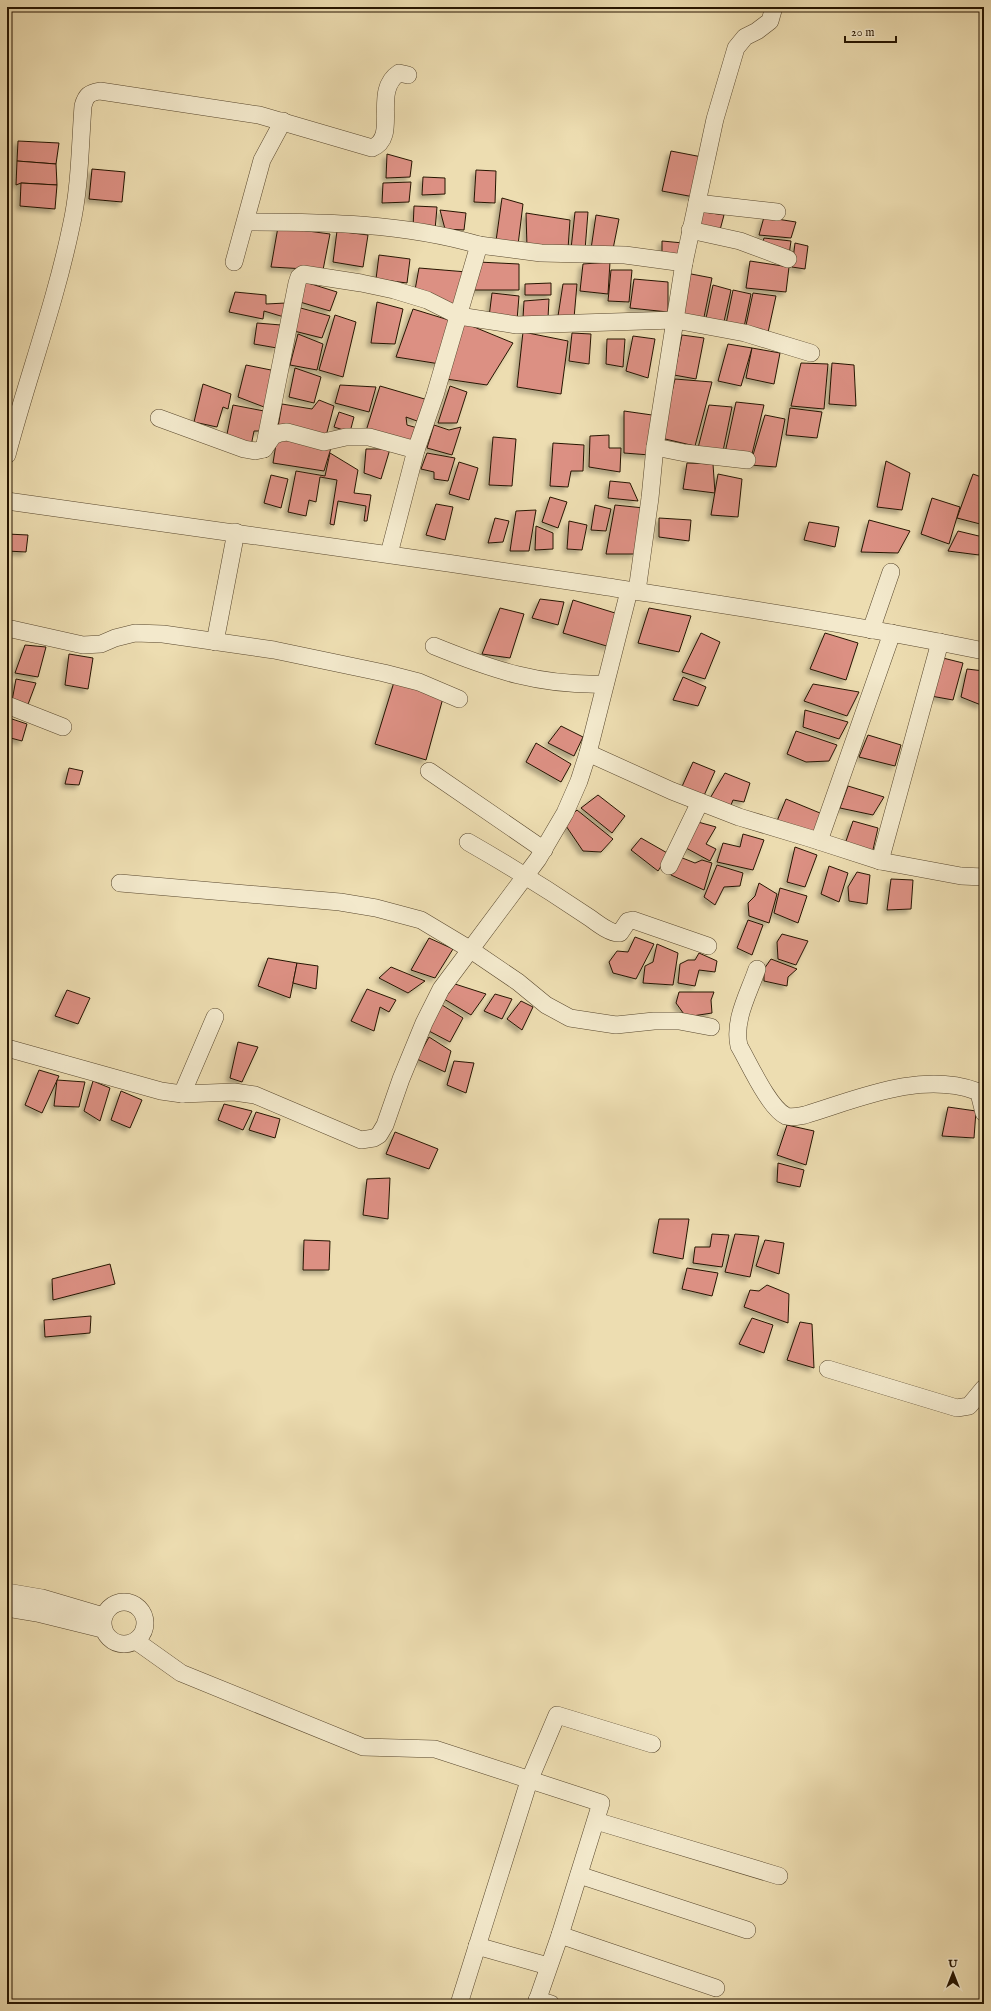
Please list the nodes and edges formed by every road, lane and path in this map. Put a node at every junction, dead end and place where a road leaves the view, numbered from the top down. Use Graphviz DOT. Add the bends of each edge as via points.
graph roads {
  1 [pos="774,7"];
  2 [pos="408,75"];
  3 [pos="283,121"];
  4 [pos="697,203"];
  5 [pos="777,212"];
  6 [pos="246,222"];
  7 [pos="690,230"];
  8 [pos="479,245"];
  9 [pos="788,259"];
  10 [pos="234,262"];
  11 [pos="684,263"];
  12 [pos="459,316"];
  13 [pos="675,320"];
  14 [pos="811,353"];
  15 [pos="160,418"];
  16 [pos="655,447"];
  17 [pos="264,450"];
  18 [pos="416,450"];
  19 [pos="7,455"];
  20 [pos="747,460"];
  21 [pos="7,501"];
  22 [pos="236,532"];
  23 [pos="389,554"];
  24 [pos="891,572"];
  25 [pos="633,591"];
  26 [pos="7,628"];
  27 [pos="872,630"];
  28 [pos="892,633"];
  29 [pos="215,642"];
  30 [pos="940,642"];
  31 [pos="434,646"];
  32 [pos="984,651"];
  33 [pos="605,684"];
  34 [pos="459,699"];
  35 [pos="7,705"];
  36 [pos="63,728"];
  37 [pos="588,753"];
  38 [pos="429,771"];
  39 [pos="700,802"];
  40 [pos="819,841"];
  41 [pos="468,842"];
  42 [pos="544,850"];
  43 [pos="880,861"];
  44 [pos="669,866"];
  45 [pos="526,875"];
  46 [pos="984,877"];
  47 [pos="120,883"];
  48 [pos="708,946"];
  49 [pos="471,950"];
  50 [pos="757,969"];
  51 [pos="215,1017"];
  52 [pos="711,1027"];
  53 [pos="7,1048"];
  54 [pos="182,1094"];
  55 [pos="982,1094"];
  56 [pos="984,1113"];
  57 [pos="828,1370"];
  58 [pos="984,1388"];
  59 [pos="7,1592"];
  60 [pos="7,1608"];
  61 [pos="103,1622"];
  62 [pos="136,1641"];
  63 [pos="652,1744"];
  64 [pos="529,1781"];
  65 [pos="596,1820"];
  66 [pos="579,1875"];
  67 [pos="779,1876"];
  68 [pos="747,1930"];
  69 [pos="560,1935"];
  70 [pos="477,1946"];
  71 [pos="548,1966"];
  72 [pos="716,1988"];
  73 [pos="541,2003"];
  74 [pos="459,2004"];
  1 -- 4 [label="street" via="770,21 757,32 745,37 736,48 715,119"];
  2 -- 3 [label="street" via="399,73 389,81 383,139 372,148"];
  3 -- 6 [label="street" via="262,160"];
  3 -- 19 [label="street" via="100,91 85,97 72,226"];
  4 -- 5 [label="street"];
  4 -- 7 [label="street"];
  6 -- 8 [label="street" via="322,222 400,228"];
  6 -- 10 [label="street"];
  7 -- 9 [label="street" via="740,241"];
  7 -- 11 [label="street"];
  8 -- 11 [label="street" via="540,253 625,255"];
  8 -- 12 [label="street"];
  11 -- 13 [label="street"];
  12 -- 13 [label="street" via="517,325"];
  12 -- 17 [label="street" via="427,300 394,290 303,274 299,277"];
  12 -- 18 [label="street"];
  13 -- 14 [label="street" via="745,333"];
  13 -- 16 [label="street"];
  15 -- 17 [label="street" via="244,450"];
  16 -- 20 [label="street"];
  16 -- 25 [label="street" via="650,498"];
  17 -- 18 [label="street" via="273,436 287,432 324,442 346,437 369,437"];
  18 -- 23 [label="street"];
  21 -- 22 [label="street"];
  22 -- 23 [label="street"];
  22 -- 29 [label="street"];
  23 -- 25 [label="street"];
  24 -- 27 [label="street"];
  25 -- 27 [label="street"];
  25 -- 33 [label="street"];
  26 -- 29 [label="street" via="83,645 93,645 135,633 163,634"];
  27 -- 28 [label="street"];
  28 -- 30 [label="street"];
  28 -- 40 [label="street"];
  29 -- 34 [label="street" via="274,650 384,673 418,682"];
  30 -- 32 [label="street"];
  30 -- 43 [label="street"];
  31 -- 33 [label="street" via="483,666 519,676 560,683"];
  33 -- 37 [label="street"];
  35 -- 36 [label="street"];
  37 -- 39 [label="street"];
  37 -- 42 [label="street" via="565,813"];
  38 -- 42 [label="street"];
  39 -- 40 [label="street" via="739,817"];
  39 -- 44 [label="street"];
  40 -- 43 [label="street"];
  41 -- 45 [label="street"];
  42 -- 45 [label="street"];
  43 -- 46 [label="street" via="961,876"];
  45 -- 48 [label="street" via="615,933 620,933 628,921 632,920"];
  45 -- 49 [label="street"];
  47 -- 49 [label="street" via="340,902 369,907 421,920"];
  49 -- 52 [label="street" via="546,1005 570,1018 616,1025 654,1021"];
  49 -- 54 [label="street" via="442,989 424,1023 385,1125 374,1138 362,1140 255,1095 234,1092"];
  50 -- 55 [label="street" via="738,1023 739,1046 772,1104 787,1116 805,1115 909,1085 925,1084 970,1089"];
  51 -- 54 [label="street"];
  53 -- 54 [label="street" via="133,1084"];
  55 -- 56 [label="street"];
  57 -- 58 [label="street" via="956,1408 969,1406"];
  59 -- 61 [label="street" via="42,1598"];
  60 -- 61 [label="street"];
  61 -- 62 [label="street" via="110,1640 123,1645"];
  61 -- 62 [label="street" via="111,1605 124,1601 137,1606 145,1617 145,1624"];
  62 -- 64 [label="street" via="181,1673 363,1747 435,1749"];
  63 -- 64 [label="street" via="557,1715"];
  64 -- 65 [label="street" via="601,1803"];
  64 -- 70 [label="street"];
  65 -- 66 [label="street"];
  65 -- 67 [label="street"];
  66 -- 68 [label="street"];
  66 -- 69 [label="street"];
  69 -- 71 [label="street"];
  69 -- 72 [label="street"];
  70 -- 71 [label="street"];
  70 -- 74 [label="street"];
  71 -- 73 [label="street"];
}
